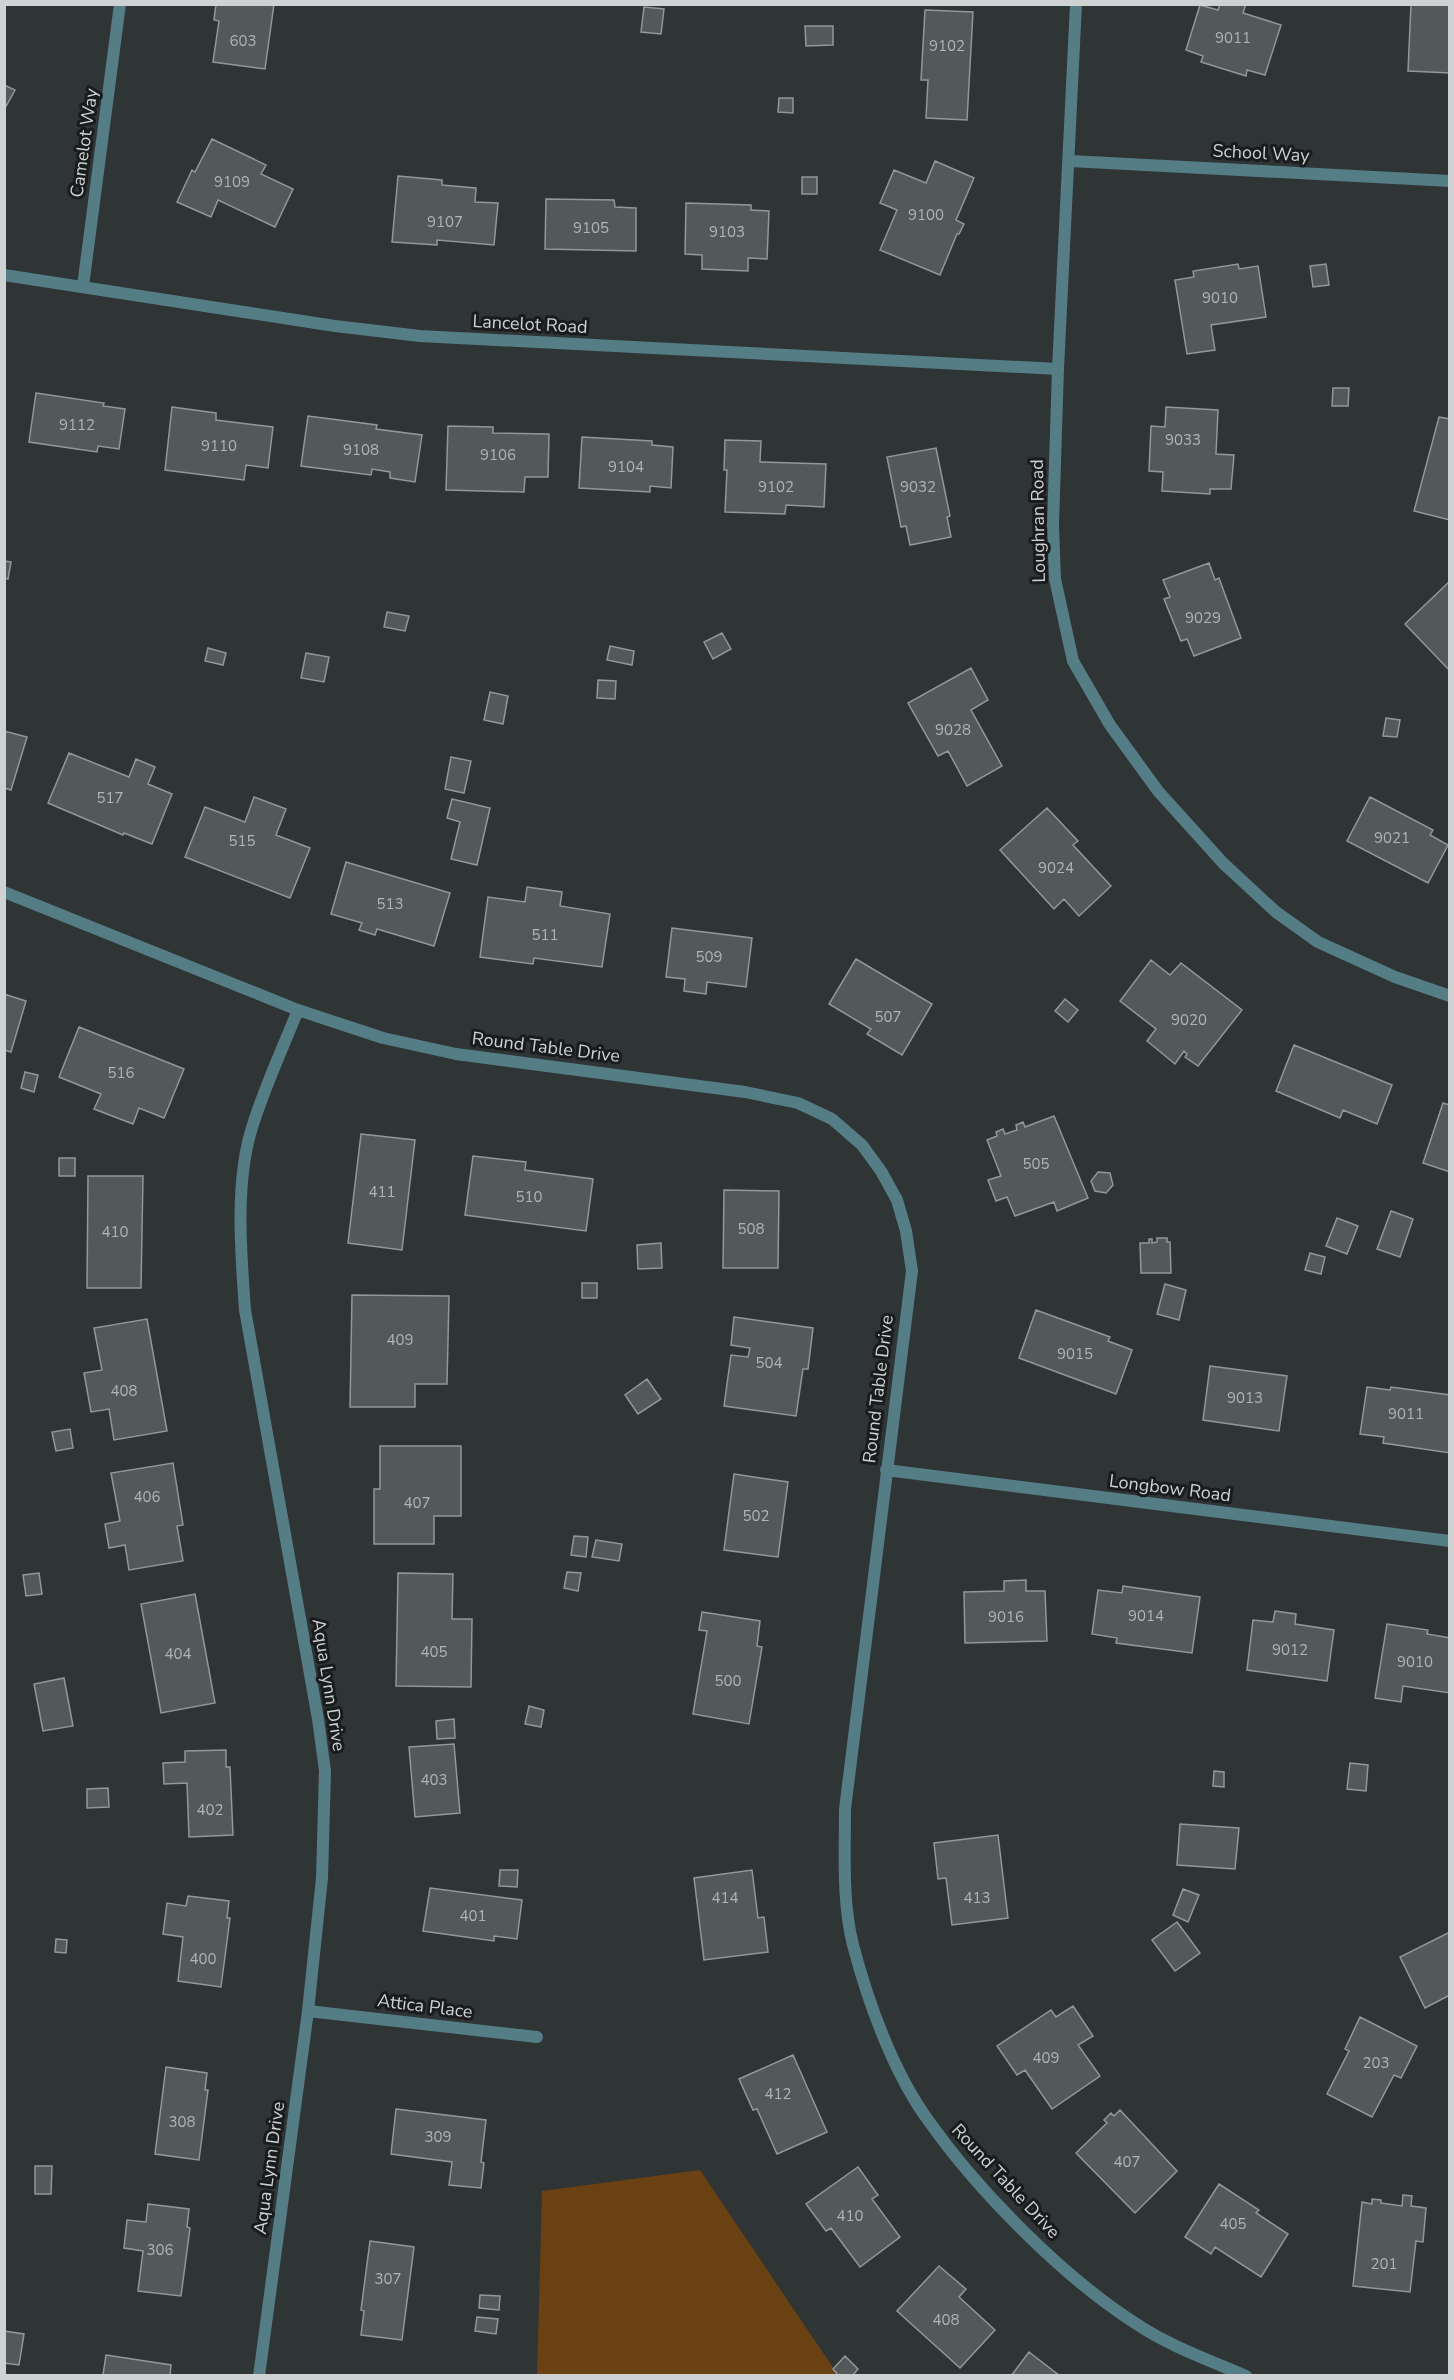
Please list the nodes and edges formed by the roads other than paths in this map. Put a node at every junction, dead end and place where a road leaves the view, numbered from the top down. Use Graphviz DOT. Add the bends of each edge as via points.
graph roads {
  1 [pos="120,4"];
  2 [pos="1076,4"];
  3 [pos="1070,161"];
  4 [pos="1449,181"];
  5 [pos="4,275"];
  6 [pos="83,286"];
  7 [pos="1058,369"];
  8 [pos="4,892"];
  9 [pos="1449,996"];
  10 [pos="298,1010"];
  11 [pos="886,1470"];
  12 [pos="1449,1541"];
  13 [pos="308,2011"];
  14 [pos="537,2037"];
  15 [pos="259,2376"];
  16 [pos="1246,2376"];
  1 -- 6 [label="street, Camelot Way"];
  2 -- 3 [label="street, Loughran Road"];
  3 -- 4 [label="street, School Way"];
  3 -- 7 [label="street, Loughran Road"];
  5 -- 6 [label="street, Lancelot Road"];
  6 -- 7 [label="street, Lancelot Road" via="420,336"];
  7 -- 9 [label="street, Loughran Road" via="1055,579 1073,661 1110,726 1158,791 1223,863 1276,912 1318,942 1395,977"];
  8 -- 10 [label="street, Round Table Drive"];
  10 -- 11 [label="street, Round Table Drive" via="383,1038 456,1054 745,1092 798,1103 832,1119 862,1145 881,1171 897,1200 906,1231 912,1271"];
  10 -- 13 [label="street, Aqua Lynn Drive" via="251,1132 242,1188 241,1251 245,1310 325,1771 322,1878"];
  11 -- 12 [label="street, Longbow Road"];
  11 -- 16 [label="street, Round Table Drive" via="845,1809 844,1882 853,1943 873,2011 927,2119 964,2167 1015,2222 1071,2275 1135,2324"];
  13 -- 14 [label="street, Attica Place"];
  13 -- 15 [label="street, Aqua Lynn Drive"];
}
